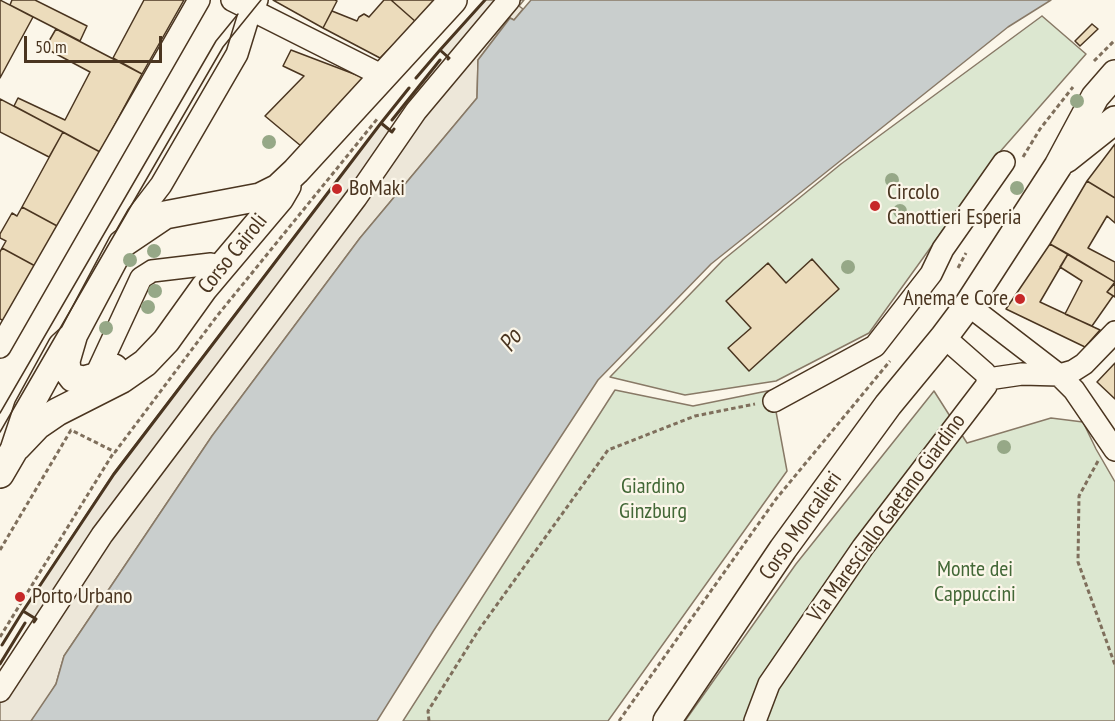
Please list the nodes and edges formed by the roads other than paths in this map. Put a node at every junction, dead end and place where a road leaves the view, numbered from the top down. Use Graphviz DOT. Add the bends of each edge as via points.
graph roads {
  1 [pos="199,0"];
  2 [pos="232,0"];
  3 [pos="453,0"];
  4 [pos="509,0"];
  5 [pos="254,5"];
  6 [pos="1115,74"];
  7 [pos="383,76"];
  8 [pos="1114,121"];
  9 [pos="1013,160"];
  10 [pos="1058,166"];
  11 [pos="296,171"];
  12 [pos="122,244"];
  13 [pos="239,246"];
  14 [pos="211,264"];
  15 [pos="968,305"];
  16 [pos="1115,332"];
  17 [pos="73,336"];
  18 [pos="944,337"];
  19 [pos="2,341"];
  20 [pos="1059,375"];
  21 [pos="95,378"];
  22 [pos="987,379"];
  23 [pos="774,401"];
  24 [pos="1112,446"];
  25 [pos="14,450"];
  26 [pos="0,474"];
  27 [pos="0,691"];
  28 [pos="667,721"];
  29 [pos="755,721"];
  1 -- 19 [label="street"];
  2 -- 5 [label="street"];
  3 -- 7 [label="main road"];
  4 -- 27 [label="street" via="416,111 356,198 102,535"];
  5 -- 7 [label="street"];
  5 -- 12 [label="street, Corso Cairoli" via="237,54"];
  6 -- 10 [label="main road, Corso Moncalieri" via="1085,91"];
  7 -- 11 [label="main road"];
  8 -- 10 [label="main road, Corso Moncalieri"];
  9 -- 23 [label="street" via="943,249 931,274 875,346"];
  10 -- 15 [label="main road, Corso Moncalieri"];
  11 -- 12 [label="main road, Corso Cairoli" via="278,188 260,197 165,215"];
  11 -- 13 [label="main road, Corso Cairoli" via="280,198"];
  12 -- 17 [label="main road, Corso Cairoli"];
  13 -- 14 [label="main road"];
  13 -- 25 [label="main road, Corso Cairoli" via="145,363 57,412"];
  14 -- 21 [label="main road" via="186,289 145,345"];
  14 -- 21 [label="street" via="152,271 141,278"];
  15 -- 18 [label="main road, Corso Moncalieri"];
  15 -- 20 [label="street"];
  16 -- 20 [label="street" via="1084,364"];
  17 -- 21 [label="main road" via="67,370 74,378"];
  17 -- 25 [label="main road, Corso Cairoli" via="62,346 28,408"];
  18 -- 22 [label="street"];
  18 -- 28 [label="main road, Corso Moncalieri" via="888,405 800,525"];
  20 -- 22 [label="street" via="1022,374"];
  20 -- 24 [label="street" via="1074,390"];
  22 -- 29 [label="street, Via Maresciallo Gaetano Giardino" via="986,386 862,547 769,684"];
  25 -- 26 [label="main road, Corso Cairoli"];
}
